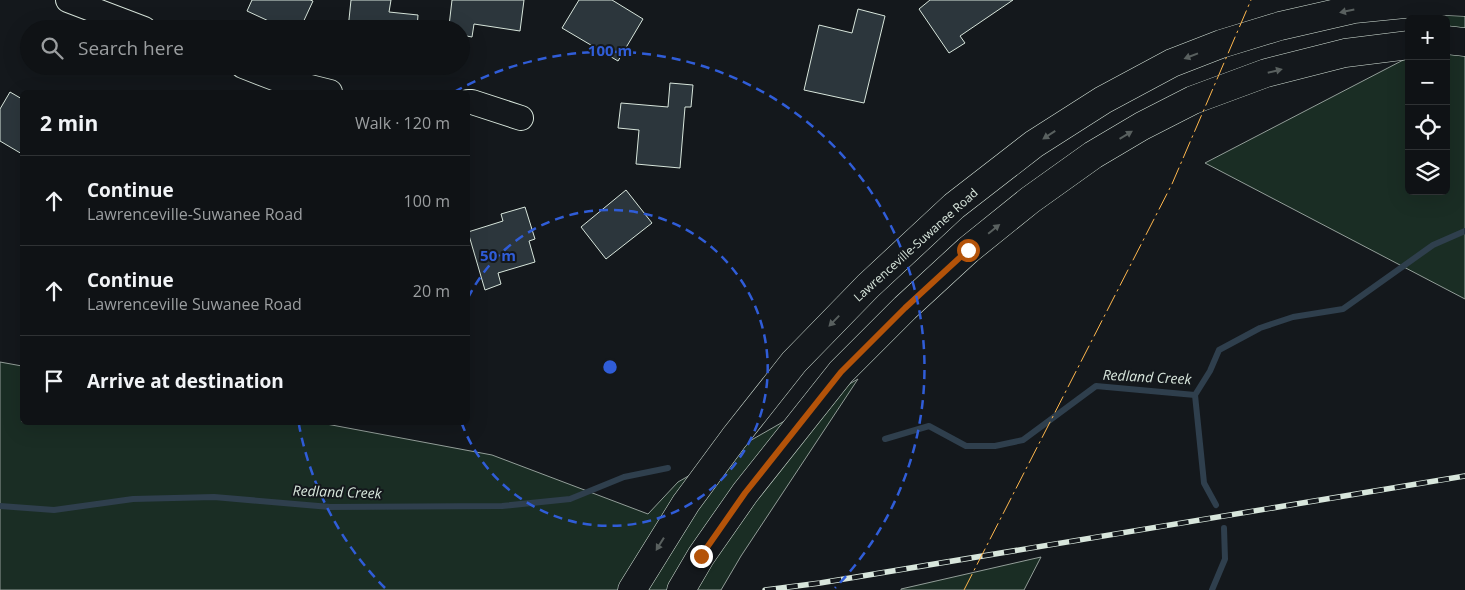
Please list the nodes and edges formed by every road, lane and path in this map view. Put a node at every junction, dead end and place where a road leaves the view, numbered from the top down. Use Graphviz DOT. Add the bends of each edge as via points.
graph roads {
  1 [pos="68,0"];
  2 [pos="1465,2"];
  3 [pos="120,20"];
  4 [pos="1450,40"];
  5 [pos="1465,42"];
  6 [pos="1405,46"];
  7 [pos="266,75"];
  8 [pos="322,90"];
  9 [pos="470,102"];
  10 [pos="520,118"];
  11 [pos="632,590"];
  12 [pos="681,590"];
  1 -- 3 [label="street"];
  2 -- 11 [label="main road, Lawrenceville-Suwanee Road, one-way" via="1435,1 1354,10 1280,26 1221,44 1172,63 1103,100 1034,144 954,206 868,286 794,362 686,503"];
  4 -- 5 [label="main road"];
  12 -- 6 [label="main road, one-way" via="745,493 841,372 975,244 1030,200 1093,155 1193,100 1266,73 1345,53"];
  7 -- 8 [label="street"];
  9 -- 10 [label="street"];
}
